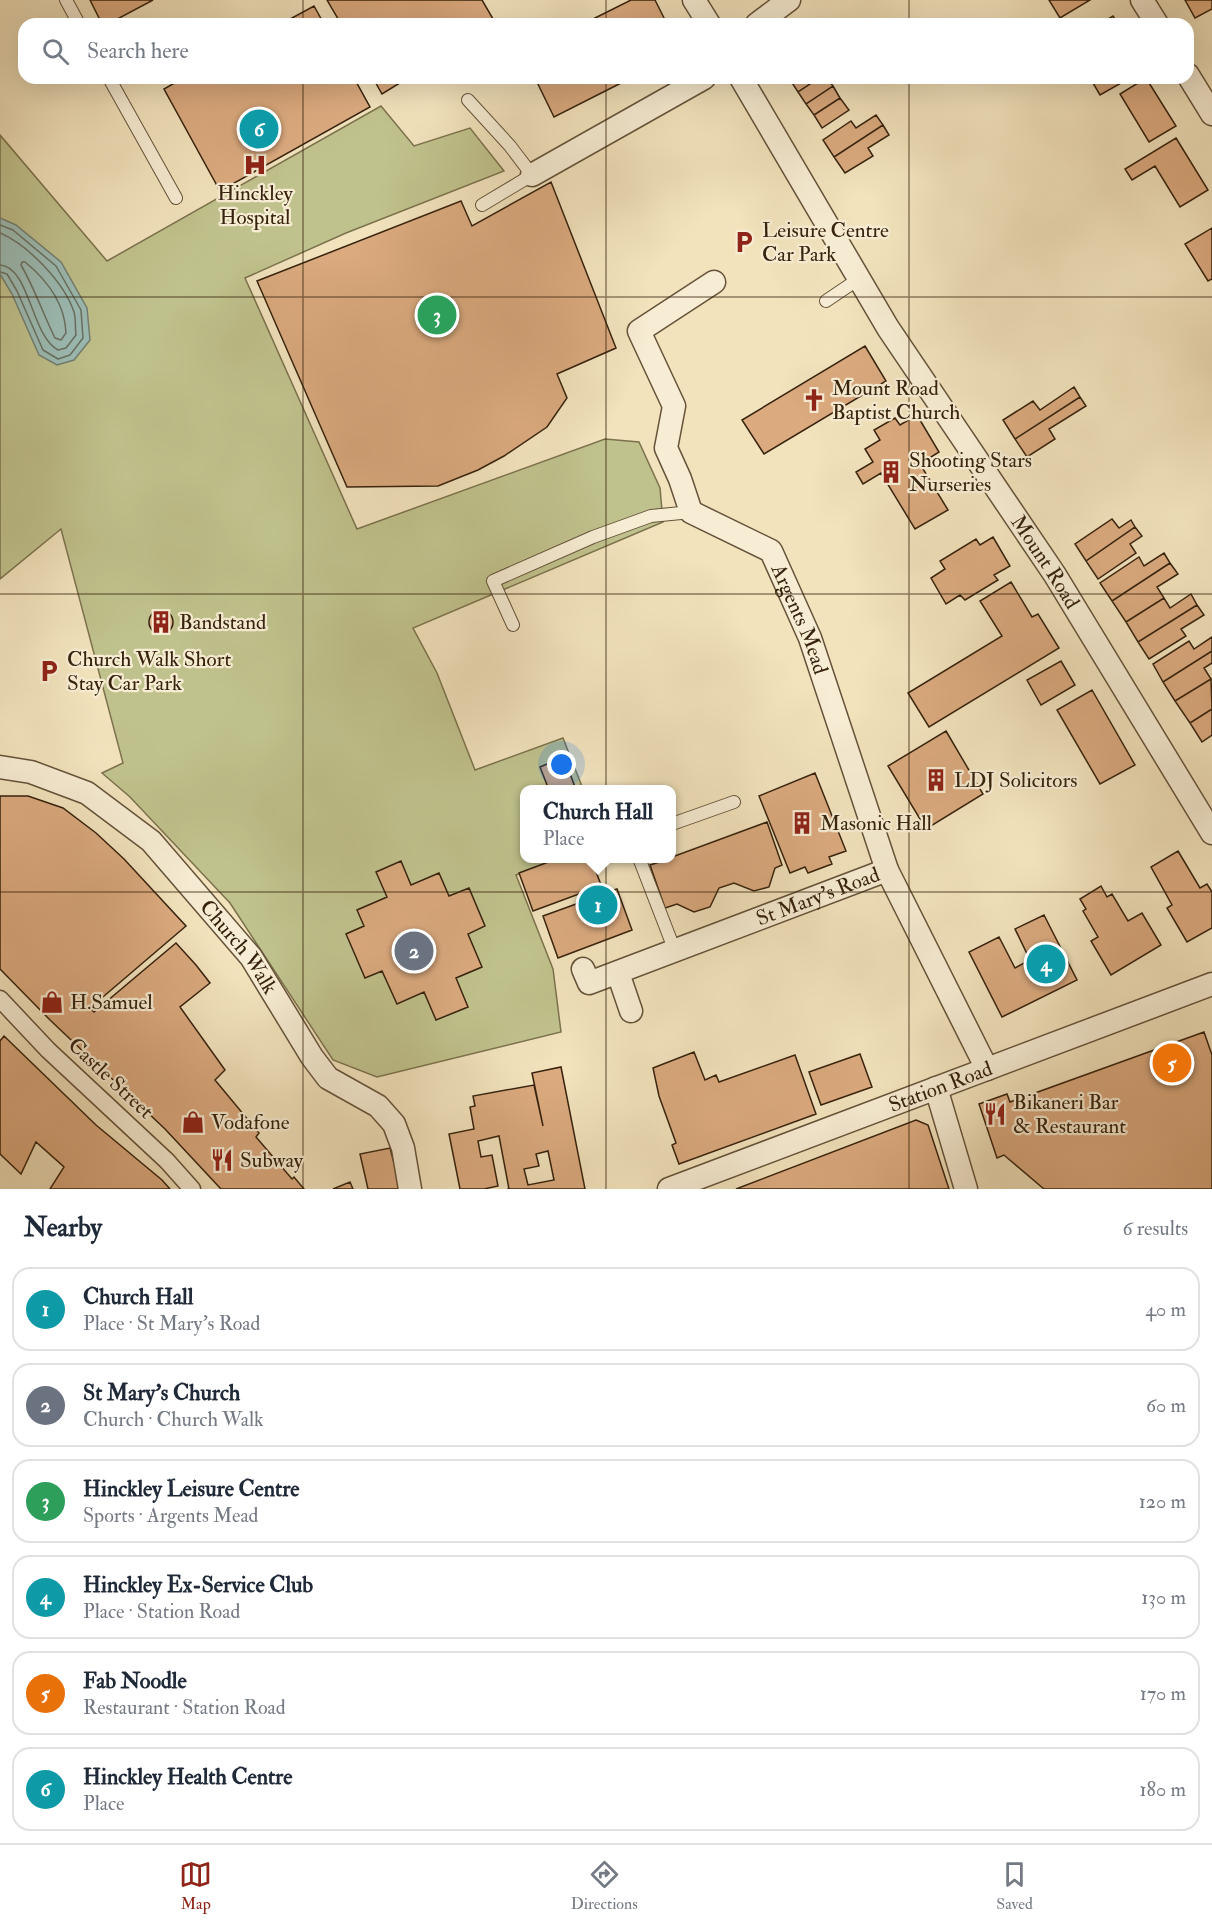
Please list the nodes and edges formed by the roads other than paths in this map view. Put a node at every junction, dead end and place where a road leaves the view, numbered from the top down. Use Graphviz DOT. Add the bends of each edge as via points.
graph roads {
  1 [pos="66,0"];
  2 [pos="694,0"];
  3 [pos="789,0"];
  4 [pos="1142,0"];
  5 [pos="76,18"];
  6 [pos="704,18"];
  7 [pos="764,18"];
  8 [pos="1152,18"];
  9 [pos="112,84"];
  10 [pos="693,84"];
  11 [pos="745,84"];
  12 [pos="1194,84"];
  13 [pos="468,100"];
  14 [pos="1212,114"];
  15 [pos="532,175"];
  16 [pos="176,198"];
  17 [pos="482,205"];
  18 [pos="860,278"];
  19 [pos="714,282"];
  20 [pos="826,301"];
  21 [pos="691,512"];
  22 [pos="513,625"];
  23 [pos="0,767"];
  24 [pos="734,802"];
  25 [pos="676,823"];
  26 [pos="1212,832"];
  27 [pos="641,863"];
  28 [pos="887,870"];
  29 [pos="675,951"];
  30 [pos="583,969"];
  31 [pos="618,973"];
  32 [pos="1212,984"];
  33 [pos="0,999"];
  34 [pos="631,1011"];
  35 [pos="987,1069"];
  36 [pos="936,1088"];
  37 [pos="192,1189"];
  38 [pos="410,1189"];
  39 [pos="669,1189"];
  40 [pos="966,1189"];
  1 -- 5 [label="lane"];
  2 -- 6 [label="street"];
  3 -- 7 [label="street"];
  4 -- 8 [label="street"];
  9 -- 16 [label="lane"];
  10 -- 15 [label="street"];
  11 -- 18 [label="street, Mount Road"];
  12 -- 14 [label="street"];
  13 -- 15 [label="lane"];
  15 -- 17 [label="lane"];
  18 -- 20 [label="lane"];
  18 -- 26 [label="street, Mount Road" via="888,328 1055,575"];
  19 -- 21 [label="street" via="639,331 674,406 666,448"];
  21 -- 22 [label="lane" via="651,516 493,581"];
  21 -- 28 [label="street, Argents Mead" via="771,551 810,638"];
  23 -- 38 [label="street, Church Walk" via="40,775 87,793 151,841 251,957 328,1078 378,1106 394,1124 403,1148"];
  24 -- 25 [label="lane"];
  27 -- 29 [label="lane"];
  28 -- 29 [label="street, St Mary's Road"];
  28 -- 35 [label="street, St Mary's Road"];
  29 -- 31 [label="street, St Mary's Road"];
  30 -- 31 [label="street, St Mary's Road" via="589,983"];
  31 -- 34 [label="street"];
  32 -- 35 [label="street, Station Road"];
  33 -- 37 [label="street, Castle Street"];
  35 -- 36 [label="street, Station Road"];
  36 -- 39 [label="street, Station Road"];
  36 -- 40 [label="street"];
}
